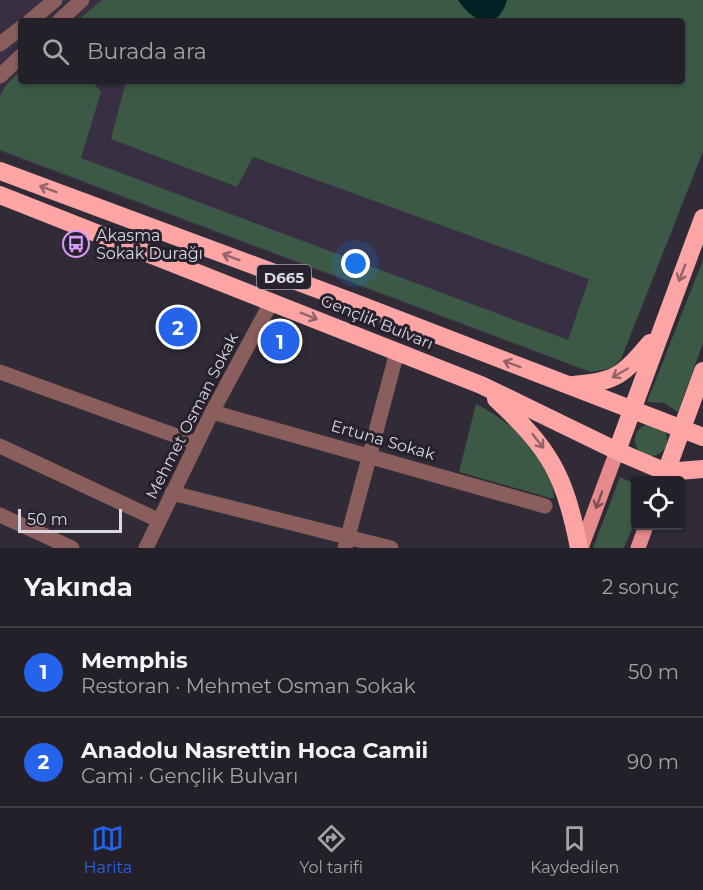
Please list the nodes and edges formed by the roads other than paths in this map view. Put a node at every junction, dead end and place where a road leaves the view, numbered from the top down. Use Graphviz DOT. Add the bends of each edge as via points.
graph roads {
  1 [pos="55,0"];
  2 [pos="82,0"];
  3 [pos="34,18"];
  4 [pos="62,18"];
  5 [pos="18,30"];
  6 [pos="0,44"];
  7 [pos="18,59"];
  8 [pos="0,76"];
  9 [pos="0,171"];
  10 [pos="0,195"];
  11 [pos="703,218"];
  12 [pos="272,301"];
  13 [pos="659,333"];
  14 [pos="397,352"];
  15 [pos="703,371"];
  16 [pos="0,372"];
  17 [pos="481,385"];
  18 [pos="566,385"];
  19 [pos="632,409"];
  20 [pos="212,412"];
  21 [pos="681,429"];
  22 [pos="703,437"];
  23 [pos="196,443"];
  24 [pos="0,446"];
  25 [pos="616,451"];
  26 [pos="368,454"];
  27 [pos="703,469"];
  28 [pos="664,476"];
  29 [pos="172,493"];
  30 [pos="545,506"];
  31 [pos="0,515"];
  32 [pos="158,520"];
  33 [pos="644,530"];
  34 [pos="347,542"];
  35 [pos="72,548"];
  36 [pos="146,548"];
  37 [pos="391,548"];
  38 [pos="580,548"];
  39 [pos="638,548"];
  1 -- 3 [label="street"];
  2 -- 4 [label="street"];
  5 -- 6 [label="street"];
  7 -- 8 [label="street"];
  18 -- 9 [label="highway, Gençlik Bulvarı / D665, one-way"];
  10 -- 12 [label="highway, Gençlik Bulvarı / D665"];
  11 -- 13 [label="highway, D665, one-way"];
  12 -- 14 [label="highway, Gençlik Bulvarı / D665, one-way"];
  12 -- 20 [label="street, Mehmet Osman Sokak"];
  13 -- 18 [label="highway, D665, one-way" via="625,372 598,383"];
  13 -- 19 [label="highway"];
  14 -- 17 [label="highway, Gençlik Bulvarı / D665"];
  14 -- 26 [label="street"];
  15 -- 21 [label="highway"];
  16 -- 23 [label="street"];
  17 -- 25 [label="highway, Gençlik Bulvarı / D665"];
  17 -- 38 [label="highway, one-way" via="531,432 546,452 570,507"];
  18 -- 19 [label="highway, D665"];
  19 -- 21 [label="highway"];
  19 -- 25 [label="highway"];
  20 -- 23 [label="street, Mehmet Osman Sokak"];
  20 -- 26 [label="street, Ertuna Sokak"];
  21 -- 22 [label="highway"];
  21 -- 28 [label="highway"];
  23 -- 29 [label="street, Mehmet Osman Sokak"];
  24 -- 32 [label="street"];
  25 -- 28 [label="highway, Gençlik Bulvarı / D665"];
  25 -- 38 [label="main road, one-way"];
  26 -- 30 [label="street, Ertuna Sokak"];
  26 -- 34 [label="street"];
  27 -- 28 [label="highway"];
  29 -- 32 [label="street, Mehmet Osman Sokak"];
  29 -- 34 [label="street"];
  31 -- 35 [label="street"];
  32 -- 36 [label="street, Mehmet Osman Sokak"];
  33 -- 39 [label="main road"];
  34 -- 37 [label="street"];
}
